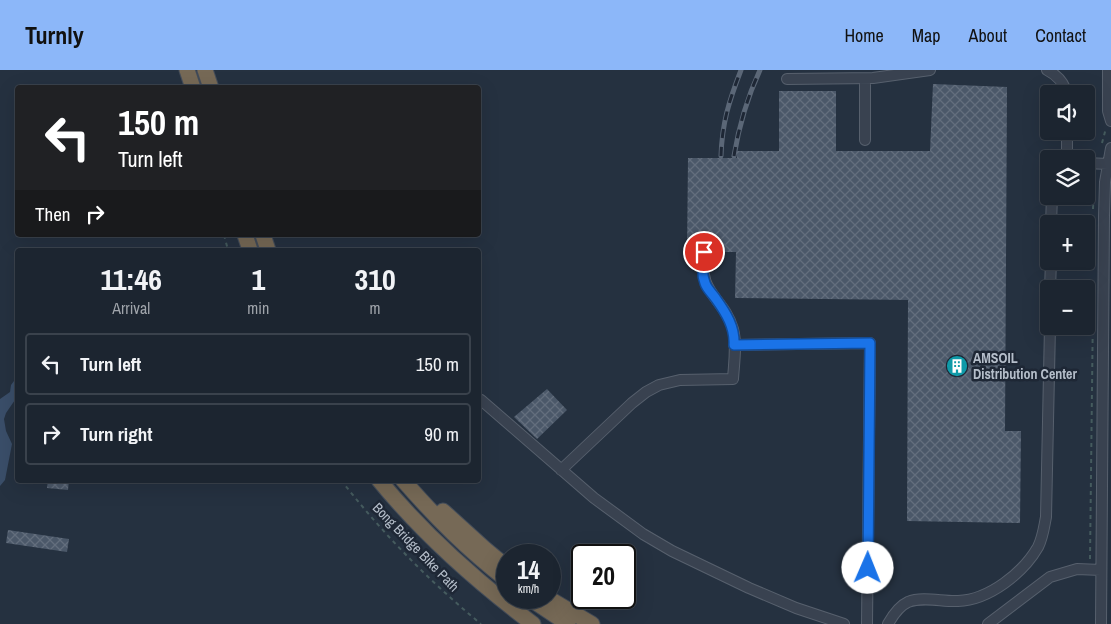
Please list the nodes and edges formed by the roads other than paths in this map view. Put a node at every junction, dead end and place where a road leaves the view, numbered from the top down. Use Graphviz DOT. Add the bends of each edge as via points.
graph roads {
  1 [pos="187,70"];
  2 [pos="205,70"];
  3 [pos="930,70"];
  4 [pos="1047,70"];
  5 [pos="1108,70"];
  6 [pos="787,79"];
  7 [pos="865,79"];
  8 [pos="192,85"];
  9 [pos="210,85"];
  10 [pos="1063,85"];
  11 [pos="1111,121"];
  12 [pos="865,140"];
  13 [pos="1111,148"];
  14 [pos="1095,163"];
  15 [pos="1108,164"];
  16 [pos="704,252"];
  17 [pos="1107,282"];
  18 [pos="1050,335"];
  19 [pos="734,345"];
  20 [pos="481,400"];
  21 [pos="1106,445"];
  22 [pos="561,470"];
  23 [pos="381,483"];
  24 [pos="407,483"];
  25 [pos="415,483"];
  26 [pos="496,558"];
  27 [pos="1101,570"];
  28 [pos="496,572"];
  29 [pos="561,606"];
  30 [pos="545,609"];
  31 [pos="534,624"];
  32 [pos="568,624"];
  33 [pos="592,624"];
  34 [pos="844,624"];
  35 [pos="867,624"];
  36 [pos="888,624"];
  37 [pos="988,624"];
  38 [pos="1101,624"];
  1 -- 8 [label="highway"];
  2 -- 9 [label="highway"];
  3 -- 7 [label="street"];
  4 -- 10 [label="street"];
  5 -- 11 [label="street"];
  6 -- 7 [label="street"];
  7 -- 12 [label="street"];
  13 -- 15 [label="street"];
  14 -- 15 [label="street"];
  15 -- 17 [label="street" via="1104,216"];
  16 -- 19 [label="street" via="704,281 730,320"];
  17 -- 21 [label="street"];
  18 -- 36 [label="street" via="1046,517 1038,546 1012,577 988,593 972,600 906,602"];
  19 -- 22 [label="street" via="733,379 680,380 646,392"];
  19 -- 35 [label="street" via="870,343"];
  20 -- 22 [label="street"];
  21 -- 27 [label="street"];
  22 -- 34 [label="street" via="622,520 672,551 796,608"];
  23 -- 31 [label="highway" via="401,508 466,571"];
  24 -- 28 [label="highway" via="444,526"];
  25 -- 26 [label="highway"];
  27 -- 37 [label="street" via="1077,569 1050,577"];
  27 -- 38 [label="street"];
  29 -- 33 [label="highway"];
  30 -- 32 [label="highway"];
}
